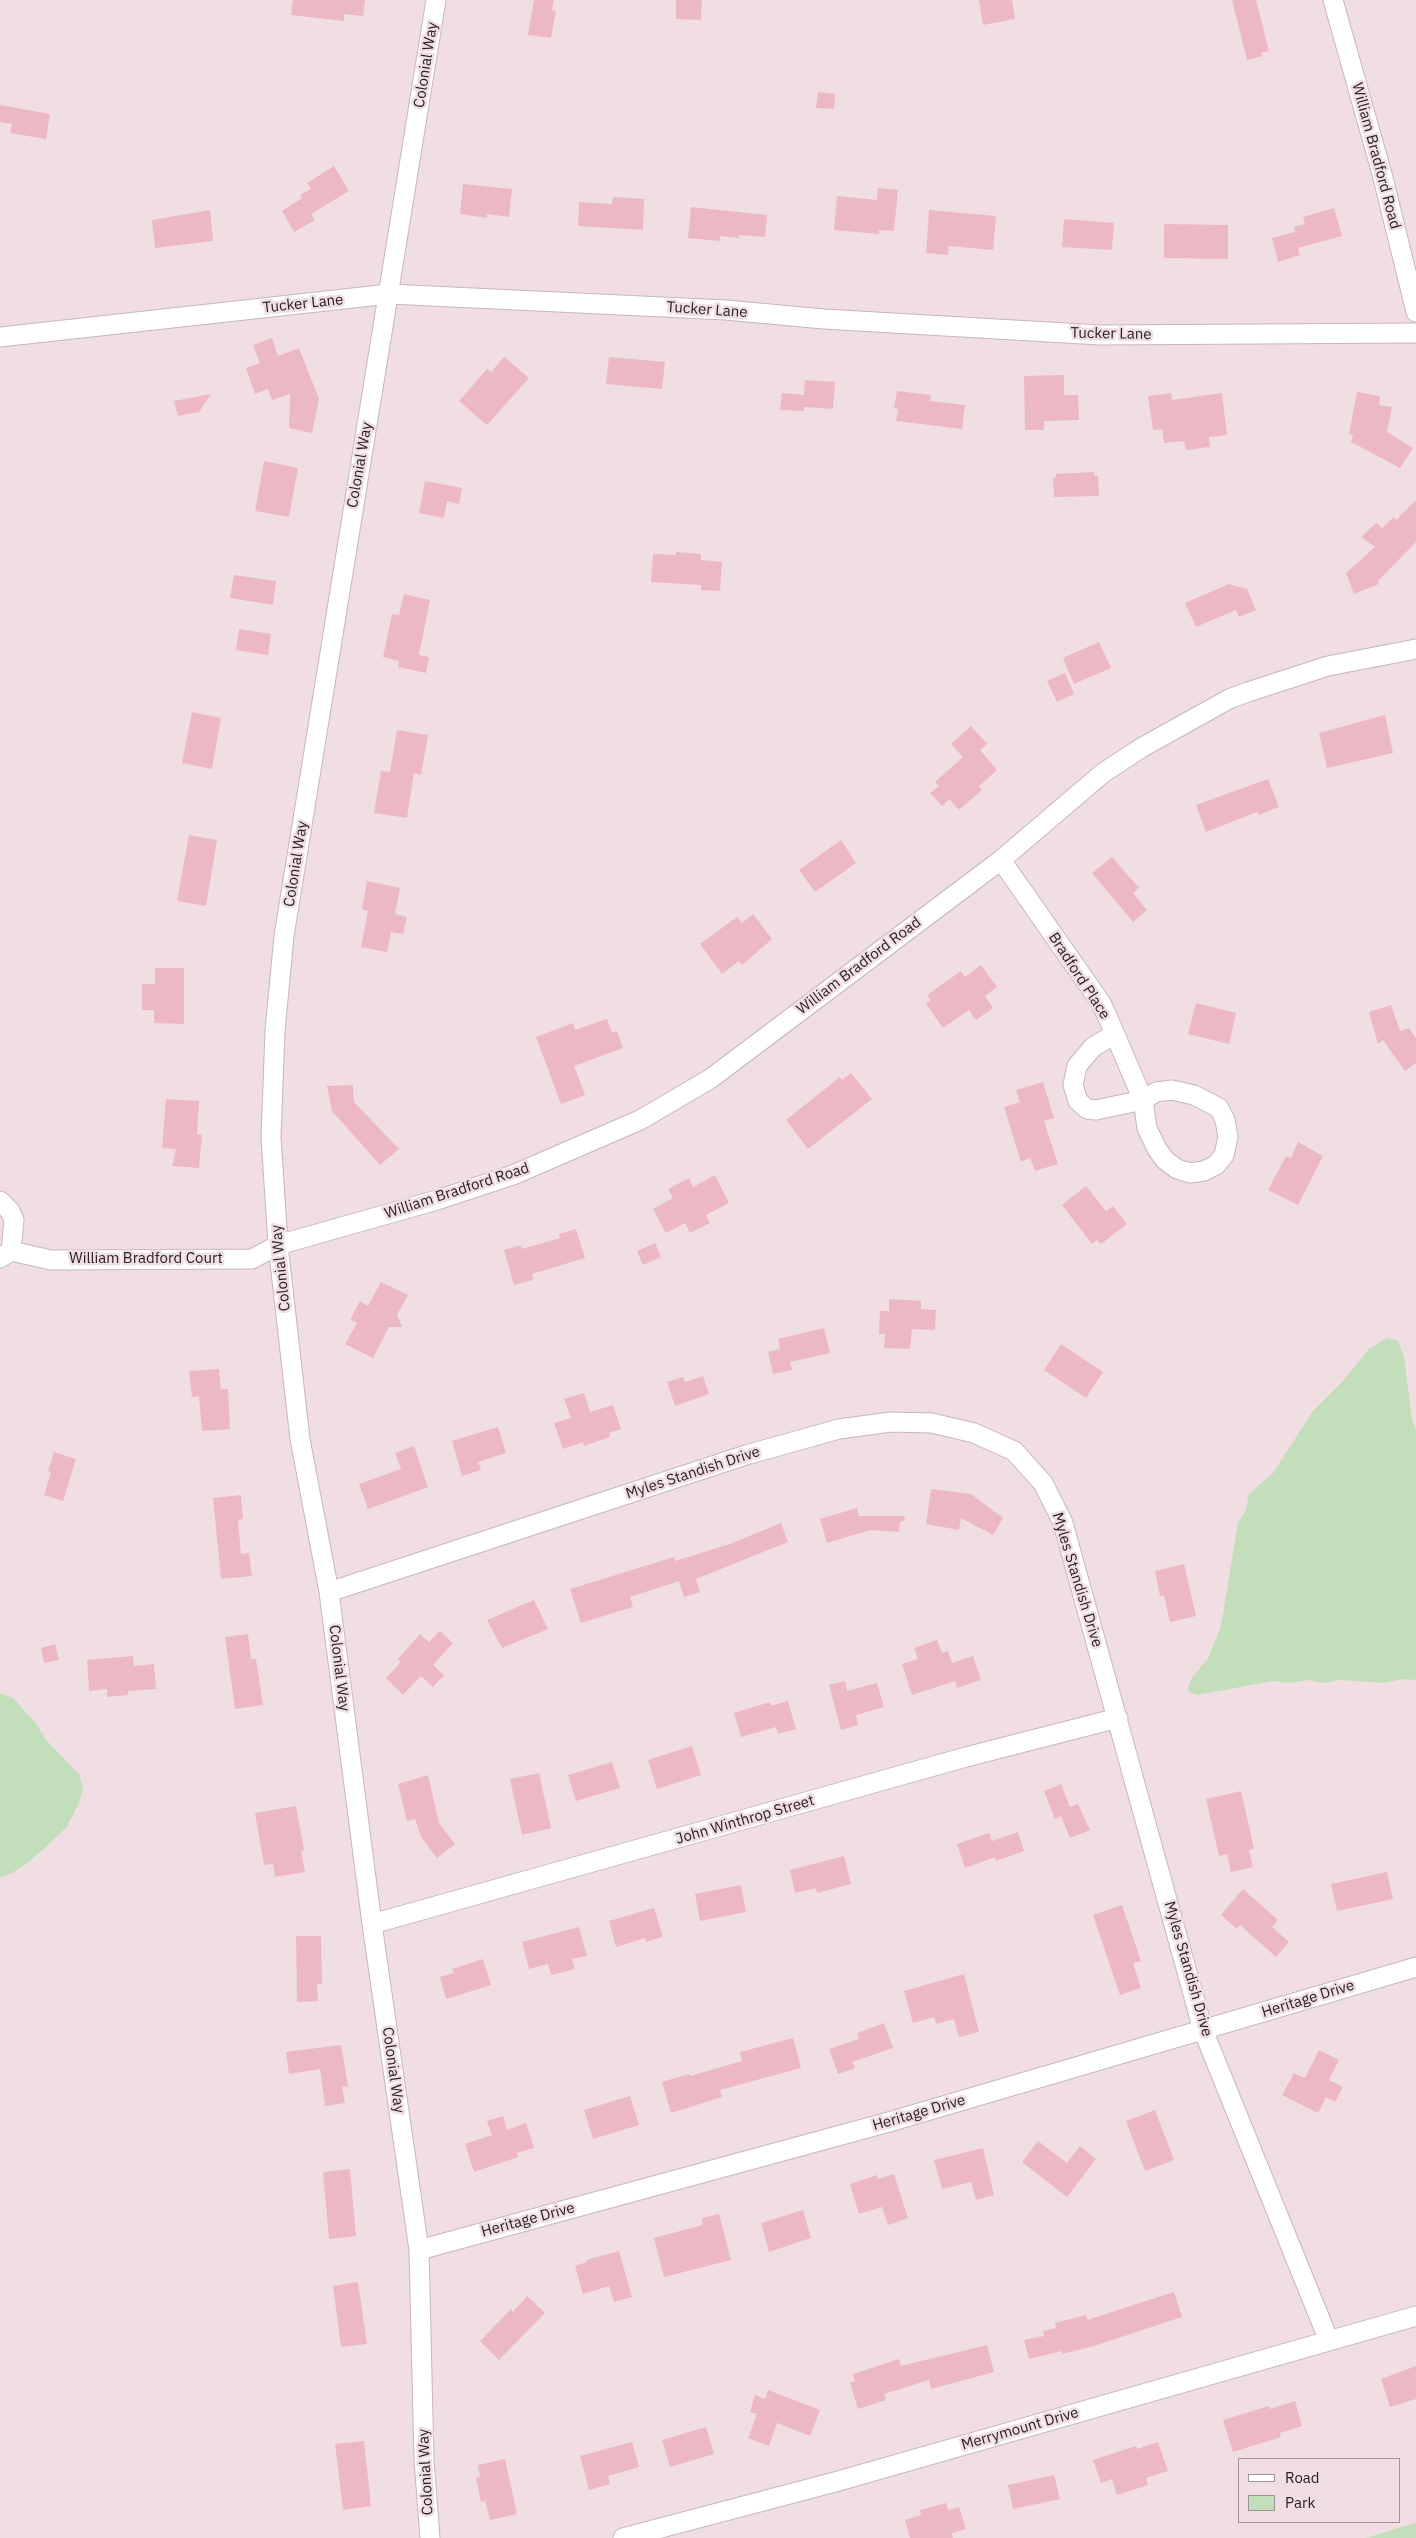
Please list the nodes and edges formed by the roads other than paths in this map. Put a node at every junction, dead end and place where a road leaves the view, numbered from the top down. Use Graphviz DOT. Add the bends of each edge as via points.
graph roads {
  1 [pos="436,0"];
  2 [pos="1333,0"];
  3 [pos="389,294"];
  4 [pos="1416,312"];
  5 [pos="1416,334"];
  6 [pos="0,337"];
  7 [pos="1416,649"];
  8 [pos="1000,860"];
  9 [pos="1115,1034"];
  10 [pos="1144,1100"];
  11 [pos="0,1201"];
  12 [pos="278,1245"];
  13 [pos="6,1254"];
  14 [pos="329,1592"];
  15 [pos="1118,1718"];
  16 [pos="372,1924"];
  17 [pos="1416,1967"];
  18 [pos="1203,2030"];
  19 [pos="419,2250"];
  20 [pos="1416,2316"];
  21 [pos="1329,2341"];
  22 [pos="430,2538"];
  23 [pos="623,2538"];
  1 -- 3 [label="street, Colonial Way"];
  2 -- 4 [label="street, William Bradford Road" via="1382,174"];
  3 -- 5 [label="street, Tucker Lane" via="726,310 824,320 1100,335"];
  3 -- 6 [label="street, Tucker Lane"];
  3 -- 12 [label="street, Colonial Way" via="283,945 275,1031 271,1137"];
  7 -- 8 [label="street, William Bradford Road" via="1321,668 1229,699 1161,736 1103,773"];
  8 -- 9 [label="street, Bradford Place" via="1096,995"];
  8 -- 12 [label="street, William Bradford Road" via="710,1079 640,1120 512,1175"];
  9 -- 10 [label="street, Bradford Place"];
  9 -- 10 [label="street" via="1093,1047 1081,1059 1073,1079 1075,1096 1084,1107 1096,1110"];
  10 -- 10 [label="street, Bradford Place" via="1156,1092 1172,1090 1194,1095 1219,1108 1228,1132 1226,1149 1220,1161 1197,1173 1183,1172 1171,1165 1160,1155 1151,1138"];
  11 -- 13 [label="street, William Bradford Court" via="14,1220"];
  12 -- 13 [label="street, William Bradford Court" via="252,1259 53,1260"];
  12 -- 14 [label="street, Colonial Way" via="300,1439"];
  14 -- 15 [label="street, Myles Standish Drive" via="746,1455 839,1429 891,1422 932,1423 1002,1444 1025,1460 1043,1483 1063,1523"];
  14 -- 16 [label="street, Colonial Way"];
  15 -- 16 [label="street, John Winthrop Street" via="966,1757"];
  15 -- 18 [label="street, Myles Standish Drive"];
  16 -- 19 [label="street, Colonial Way"];
  17 -- 18 [label="street, Heritage Drive"];
  18 -- 19 [label="street, Heritage Drive" via="890,2122"];
  18 -- 21 [label="street, Myles Standish Drive"];
  19 -- 22 [label="street, Colonial Way" via="424,2460"];
  20 -- 21 [label="street, Merrymount Drive"];
  21 -- 23 [label="street, Merrymount Drive" via="836,2482"];
}
